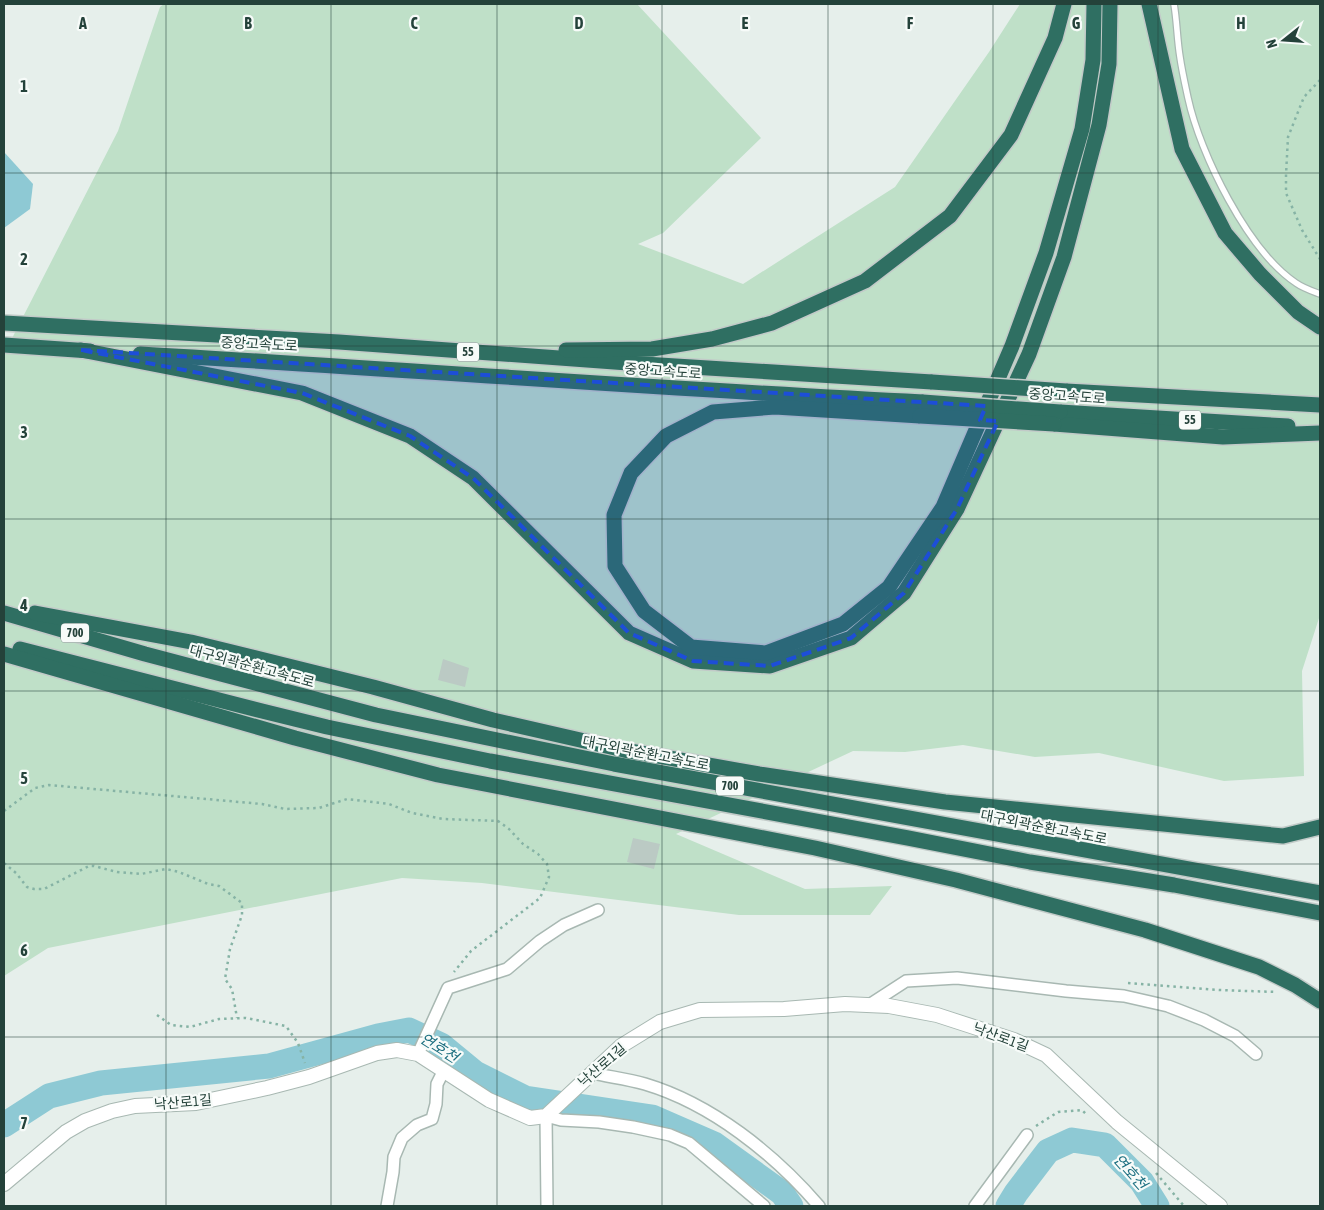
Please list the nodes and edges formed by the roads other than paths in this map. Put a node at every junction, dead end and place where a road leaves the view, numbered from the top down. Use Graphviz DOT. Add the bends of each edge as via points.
graph roads {
  1 [pos="1064,4"];
  2 [pos="1094,4"];
  3 [pos="1110,4"];
  4 [pos="1149,4"];
  5 [pos="1174,4"];
  6 [pos="1320,294"];
  7 [pos="4,323"];
  8 [pos="1320,326"];
  9 [pos="4,345"];
  10 [pos="81,350"];
  11 [pos="465,352"];
  12 [pos="1320,405"];
  13 [pos="922,409"];
  14 [pos="1057,418"];
  15 [pos="1320,427"];
  16 [pos="1320,433"];
  17 [pos="4,606"];
  18 [pos="4,613"];
  19 [pos="4,644"];
  20 [pos="4,654"];
  21 [pos="1320,827"];
  22 [pos="1320,893"];
  23 [pos="598,910"];
  24 [pos="1320,913"];
  25 [pos="1320,1001"];
  26 [pos="870,1005"];
  27 [pos="420,1050"];
  28 [pos="1256,1054"];
  29 [pos="443,1072"];
  30 [pos="592,1073"];
  31 [pos="546,1116"];
  32 [pos="1027,1136"];
  33 [pos="4,1184"];
  34 [pos="387,1206"];
  35 [pos="547,1206"];
  36 [pos="764,1206"];
  37 [pos="819,1206"];
  38 [pos="975,1206"];
  39 [pos="1220,1206"];
  1 -- 11 [label="highway" via="1054,38 1011,135 950,216 865,281 772,323 712,339 652,349"];
  2 -- 13 [label="highway" via="1093,60 1082,129 1046,252 1012,346 942,507 888,587 843,624 766,653 691,646 644,611 615,566 614,515 631,473 666,436 712,412 775,407"];
  3 -- 10 [label="highway" via="1109,64 1099,125 1064,257 1029,354 957,509 904,593 851,638 770,666 693,661 629,633 473,478 410,436 302,393"];
  4 -- 8 [label="highway" via="1182,149 1225,233 1266,281 1298,312"];
  5 -- 6 [label="lane" via="1189,100 1207,156 1224,190 1246,228 1274,262 1298,284"];
  7 -- 11 [label="highway, 중앙고속도로 / 55"];
  9 -- 10 [label="highway, 중앙고속도로 / 55"];
  10 -- 13 [label="highway, 중앙고속도로 / 55" via="772,394"];
  11 -- 12 [label="highway, 중앙고속도로 / 55, bridge"];
  13 -- 14 [label="highway, 중앙고속도로 / 55, bridge"];
  14 -- 15 [label="highway, 중앙고속도로 / 55"];
  14 -- 16 [label="highway" via="1223,437"];
  17 -- 21 [label="highway" via="192,642 493,720 624,750 759,774 945,802 1283,836"];
  18 -- 22 [label="highway, 대구외곽순환고속도로 / 700" via="376,715 614,764"];
  19 -- 24 [label="highway, 700" via="262,711 411,745 1030,862"];
  20 -- 25 [label="highway" via="295,738 438,775 806,846 956,880 1145,930 1259,967"];
  23 -- 27 [label="street" via="564,925 507,969 448,988"];
  26 -- 28 [label="street" via="906,980 957,978 1124,996 1168,1006 1204,1020 1235,1036"];
  26 -- 30 [label="street, 낙산로1길" via="700,1010 660,1022 621,1046"];
  26 -- 39 [label="street, 낙산로1길" via="937,1015 1014,1040 1046,1055 1117,1122"];
  27 -- 29 [label="street, 낙산로1길"];
  27 -- 33 [label="street, 낙산로1길" via="377,1053 309,1077 196,1103 135,1106 112,1111 84,1121 66,1132"];
  29 -- 31 [label="street, 낙산로1길" via="513,1111 530,1118"];
  29 -- 34 [label="street" via="437,1084 432,1119 402,1138 394,1157"];
  30 -- 31 [label="street, 낙산로1길"];
  30 -- 37 [label="street" via="645,1084 705,1111 754,1143"];
  31 -- 35 [label="street"];
  31 -- 36 [label="street" via="632,1127 689,1142"];
  32 -- 38 [label="street"];
}
